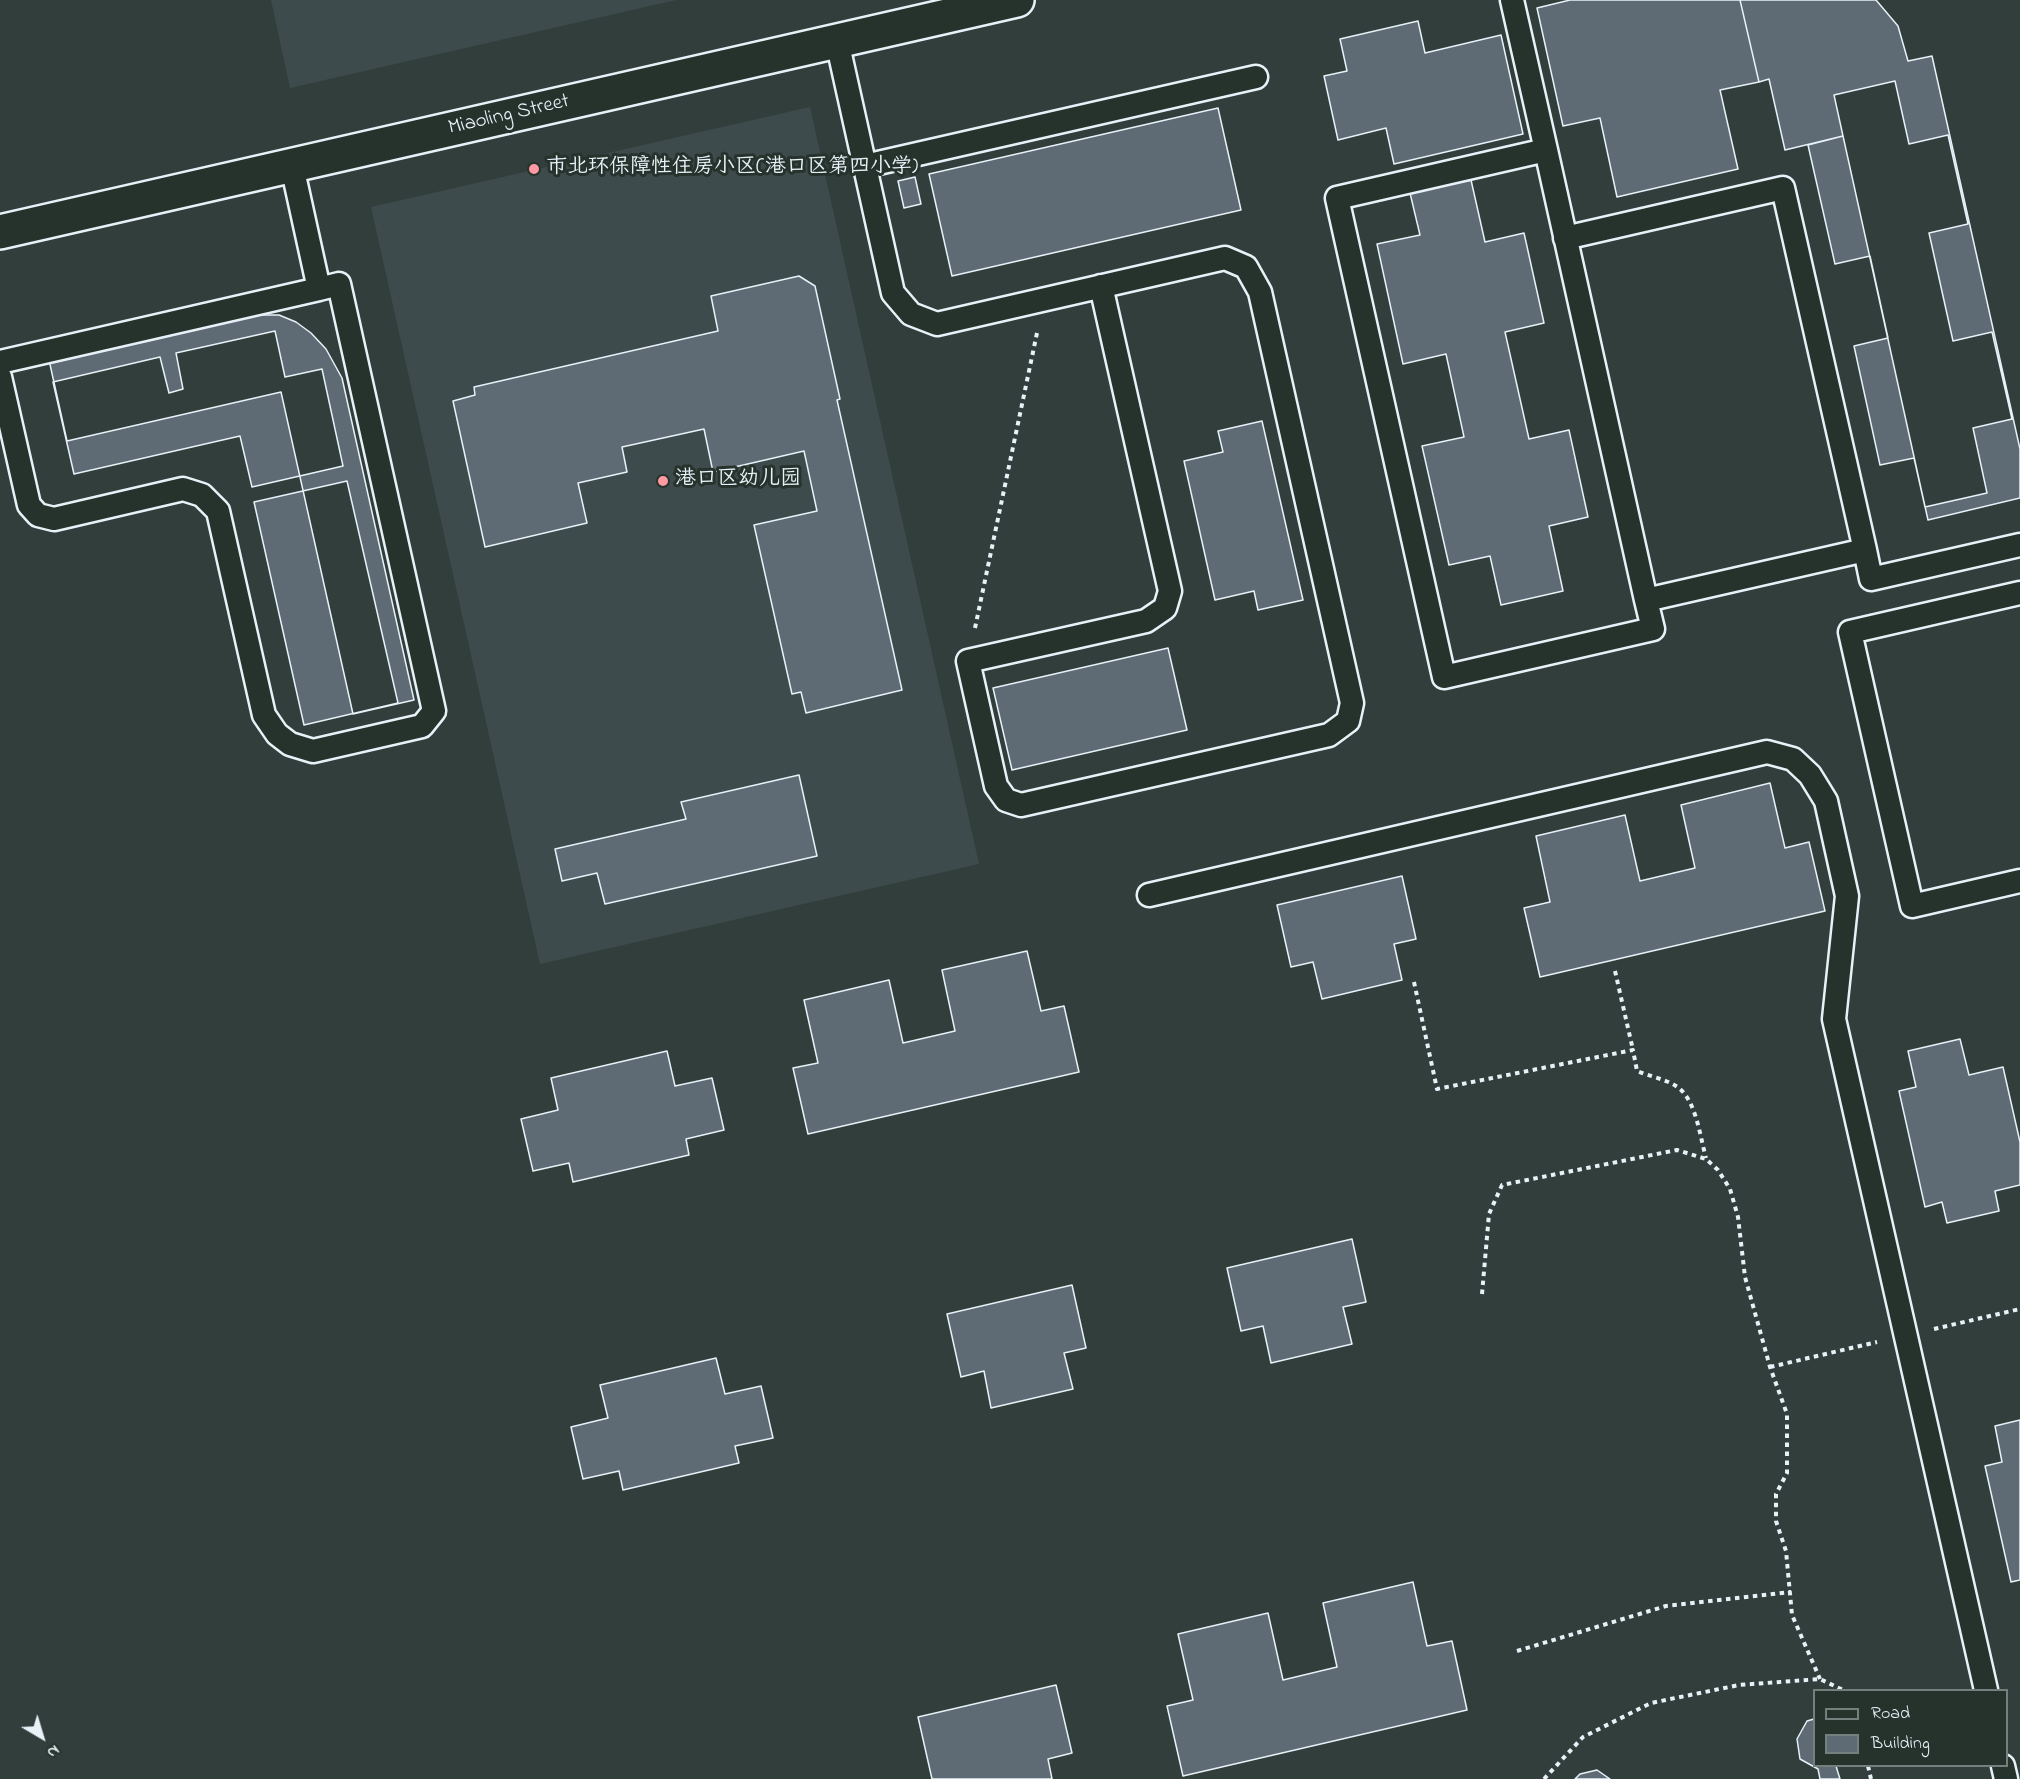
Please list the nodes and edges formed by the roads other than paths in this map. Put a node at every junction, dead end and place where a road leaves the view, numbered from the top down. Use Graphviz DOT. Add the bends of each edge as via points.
graph roads {
  1 [pos="1017,0"];
  2 [pos="1512,0"];
  3 [pos="837,41"];
  4 [pos="1256,77"];
  5 [pos="1546,150"];
  6 [pos="292,166"];
  7 [pos="865,166"];
  8 [pos="0,232"];
  9 [pos="1565,238"];
  10 [pos="1101,286"];
  11 [pos="320,289"];
  12 [pos="0,362"];
  13 [pos="0,377"];
  14 [pos="2020,545"];
  15 [pos="1865,550"];
  16 [pos="2020,593"];
  17 [pos="1646,600"];
  18 [pos="2020,881"];
  19 [pos="1149,895"];
  20 [pos="1986,1689"];
  1 -- 3 [label="street, Miaoling Street"];
  2 -- 5 [label="lane"];
  3 -- 6 [label="street, Miaoling Street"];
  3 -- 7 [label="lane"];
  4 -- 7 [label="lane"];
  5 -- 9 [label="lane"];
  5 -- 17 [label="lane" via="1337,198 1444,677 1653,629"];
  6 -- 8 [label="street, Miaoling Street"];
  6 -- 11 [label="lane"];
  7 -- 10 [label="lane" via="893,293 911,314 937,324"];
  9 -- 15 [label="lane" via="1783,188"];
  9 -- 17 [label="lane"];
  10 -- 10 [label="lane" via="1170,591 1165,608 1146,621 968,661 996,786 1006,800 1021,805 1329,735 1348,721 1352,703 1260,292 1246,267 1225,258"];
  11 -- 12 [label="lane"];
  11 -- 13 [label="lane" via="339,284 434,711 422,726 313,751 290,744 277,734 264,715 218,511 202,495 183,489 54,519 38,515 29,505"];
  14 -- 15 [label="lane" via="1871,579"];
  15 -- 17 [label="lane"];
  16 -- 18 [label="lane" via="1850,632 1912,906"];
  19 -- 20 [label="lane" via="1767,752 1793,759 1810,775 1826,801 1847,896 1834,1019"];
}
